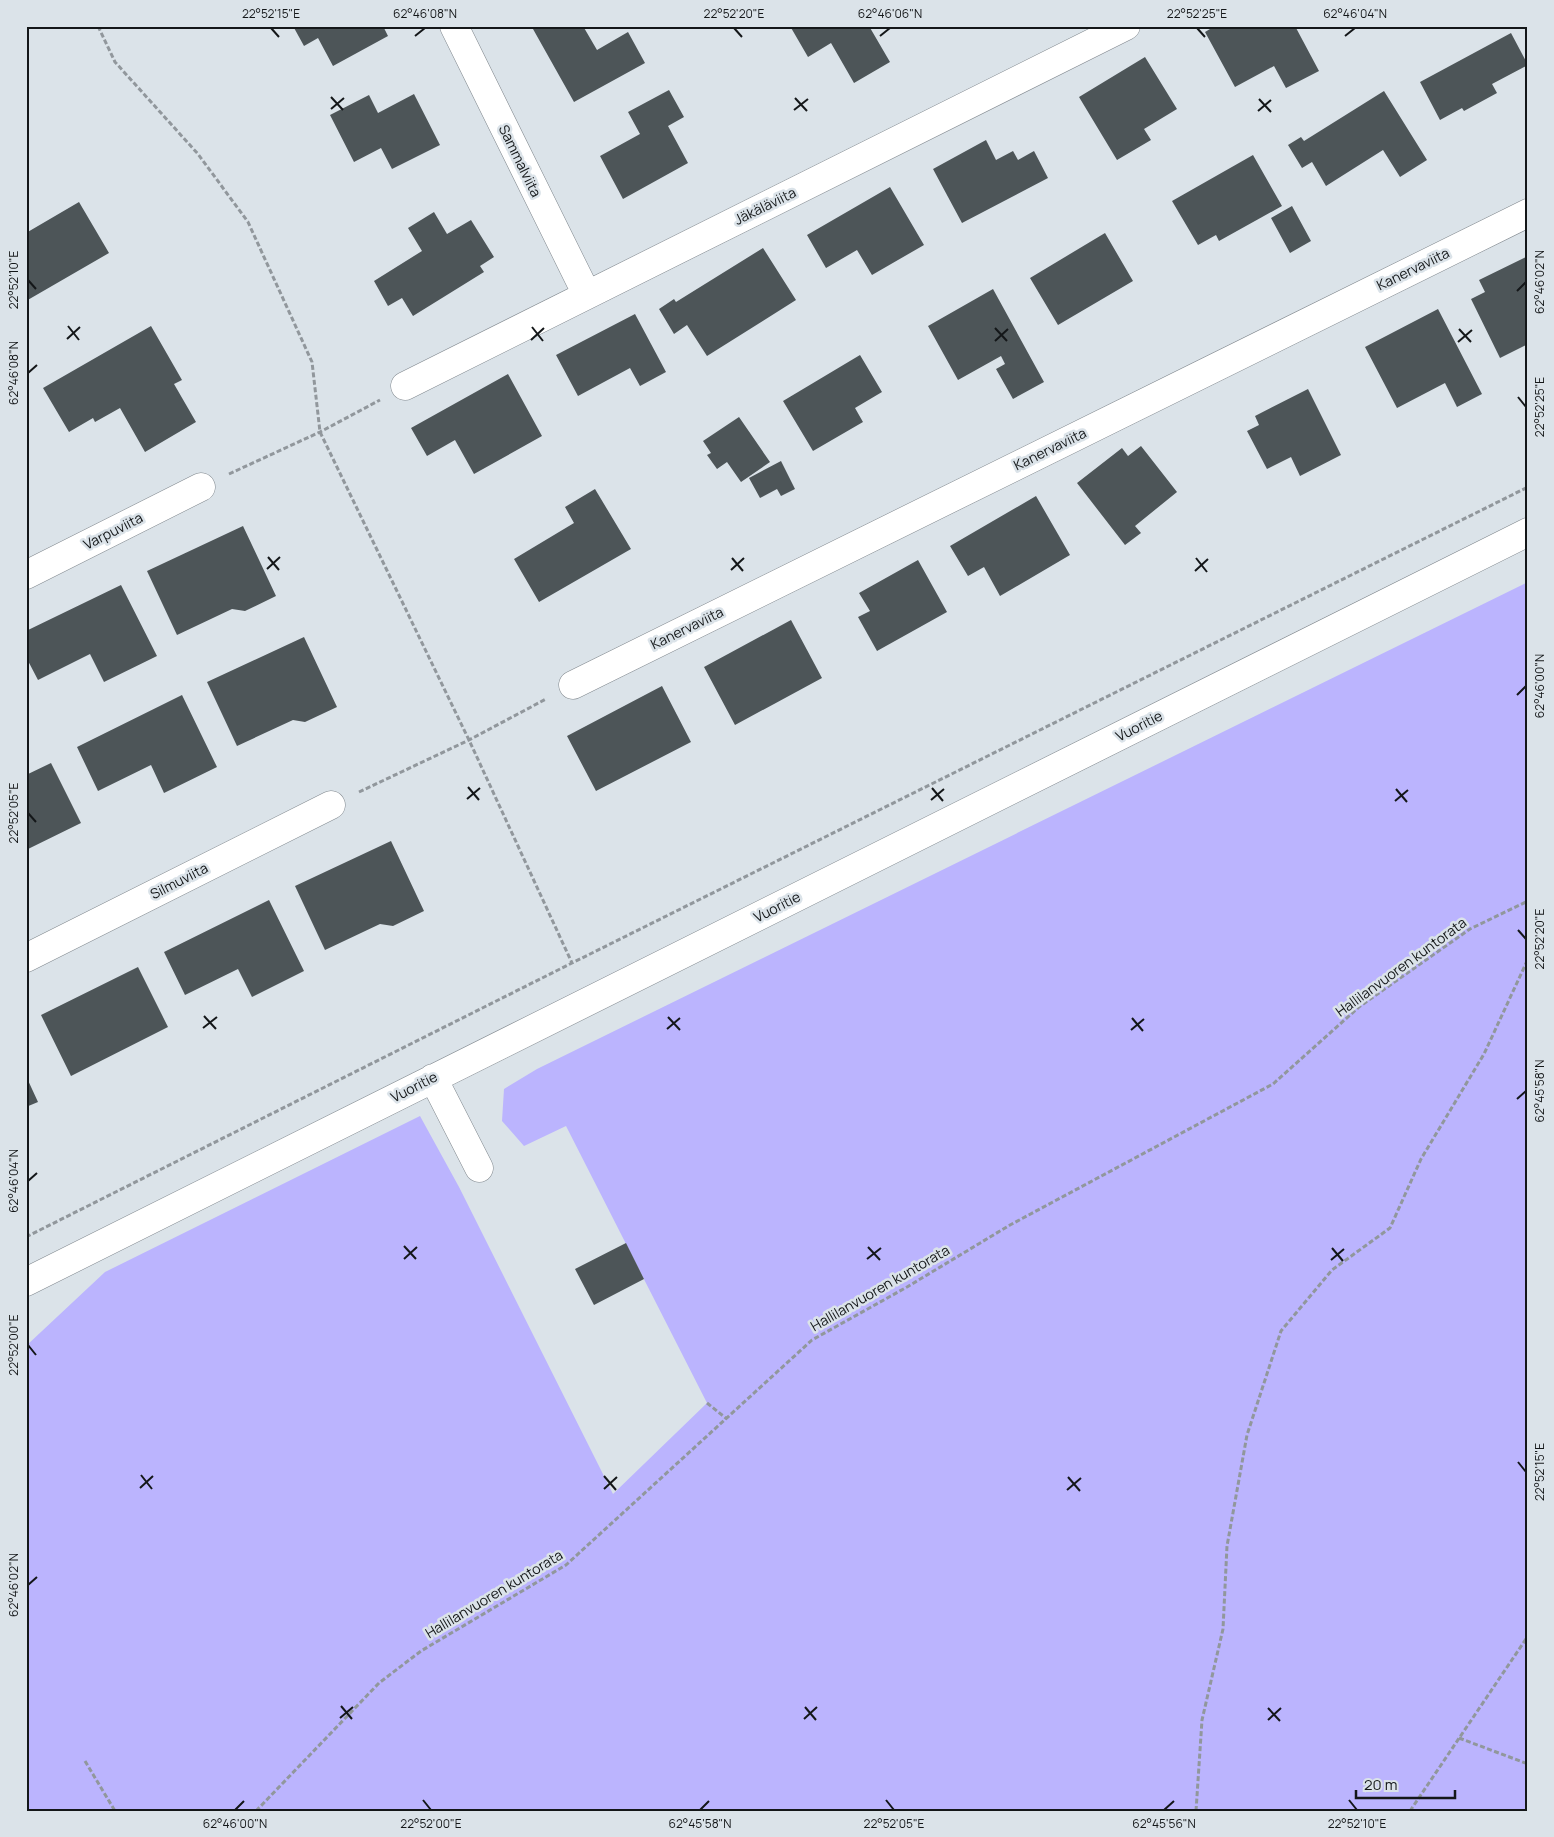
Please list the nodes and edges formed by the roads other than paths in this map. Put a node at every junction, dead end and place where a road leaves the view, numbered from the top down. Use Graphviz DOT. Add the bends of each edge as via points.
graph roads {
  1 [pos="454,26"];
  2 [pos="1126,26"];
  3 [pos="1528,213"];
  4 [pos="587,295"];
  5 [pos="405,386"];
  6 [pos="201,487"];
  7 [pos="1528,532"];
  8 [pos="26,575"];
  9 [pos="573,685"];
  10 [pos="331,804"];
  11 [pos="26,958"];
  12 [pos="433,1078"];
  13 [pos="479,1168"];
  14 [pos="26,1282"];
  1 -- 4 [label="street, Sammalviita"];
  2 -- 4 [label="street, Jäkäläviita"];
  3 -- 9 [label="street, Kanervaviita"];
  4 -- 5 [label="street, Jäkäläviita"];
  6 -- 8 [label="street, Varpuviita"];
  7 -- 12 [label="street, Vuoritie"];
  10 -- 11 [label="street, Silmuviita"];
  12 -- 13 [label="street"];
  12 -- 14 [label="street, Vuoritie"];
}
